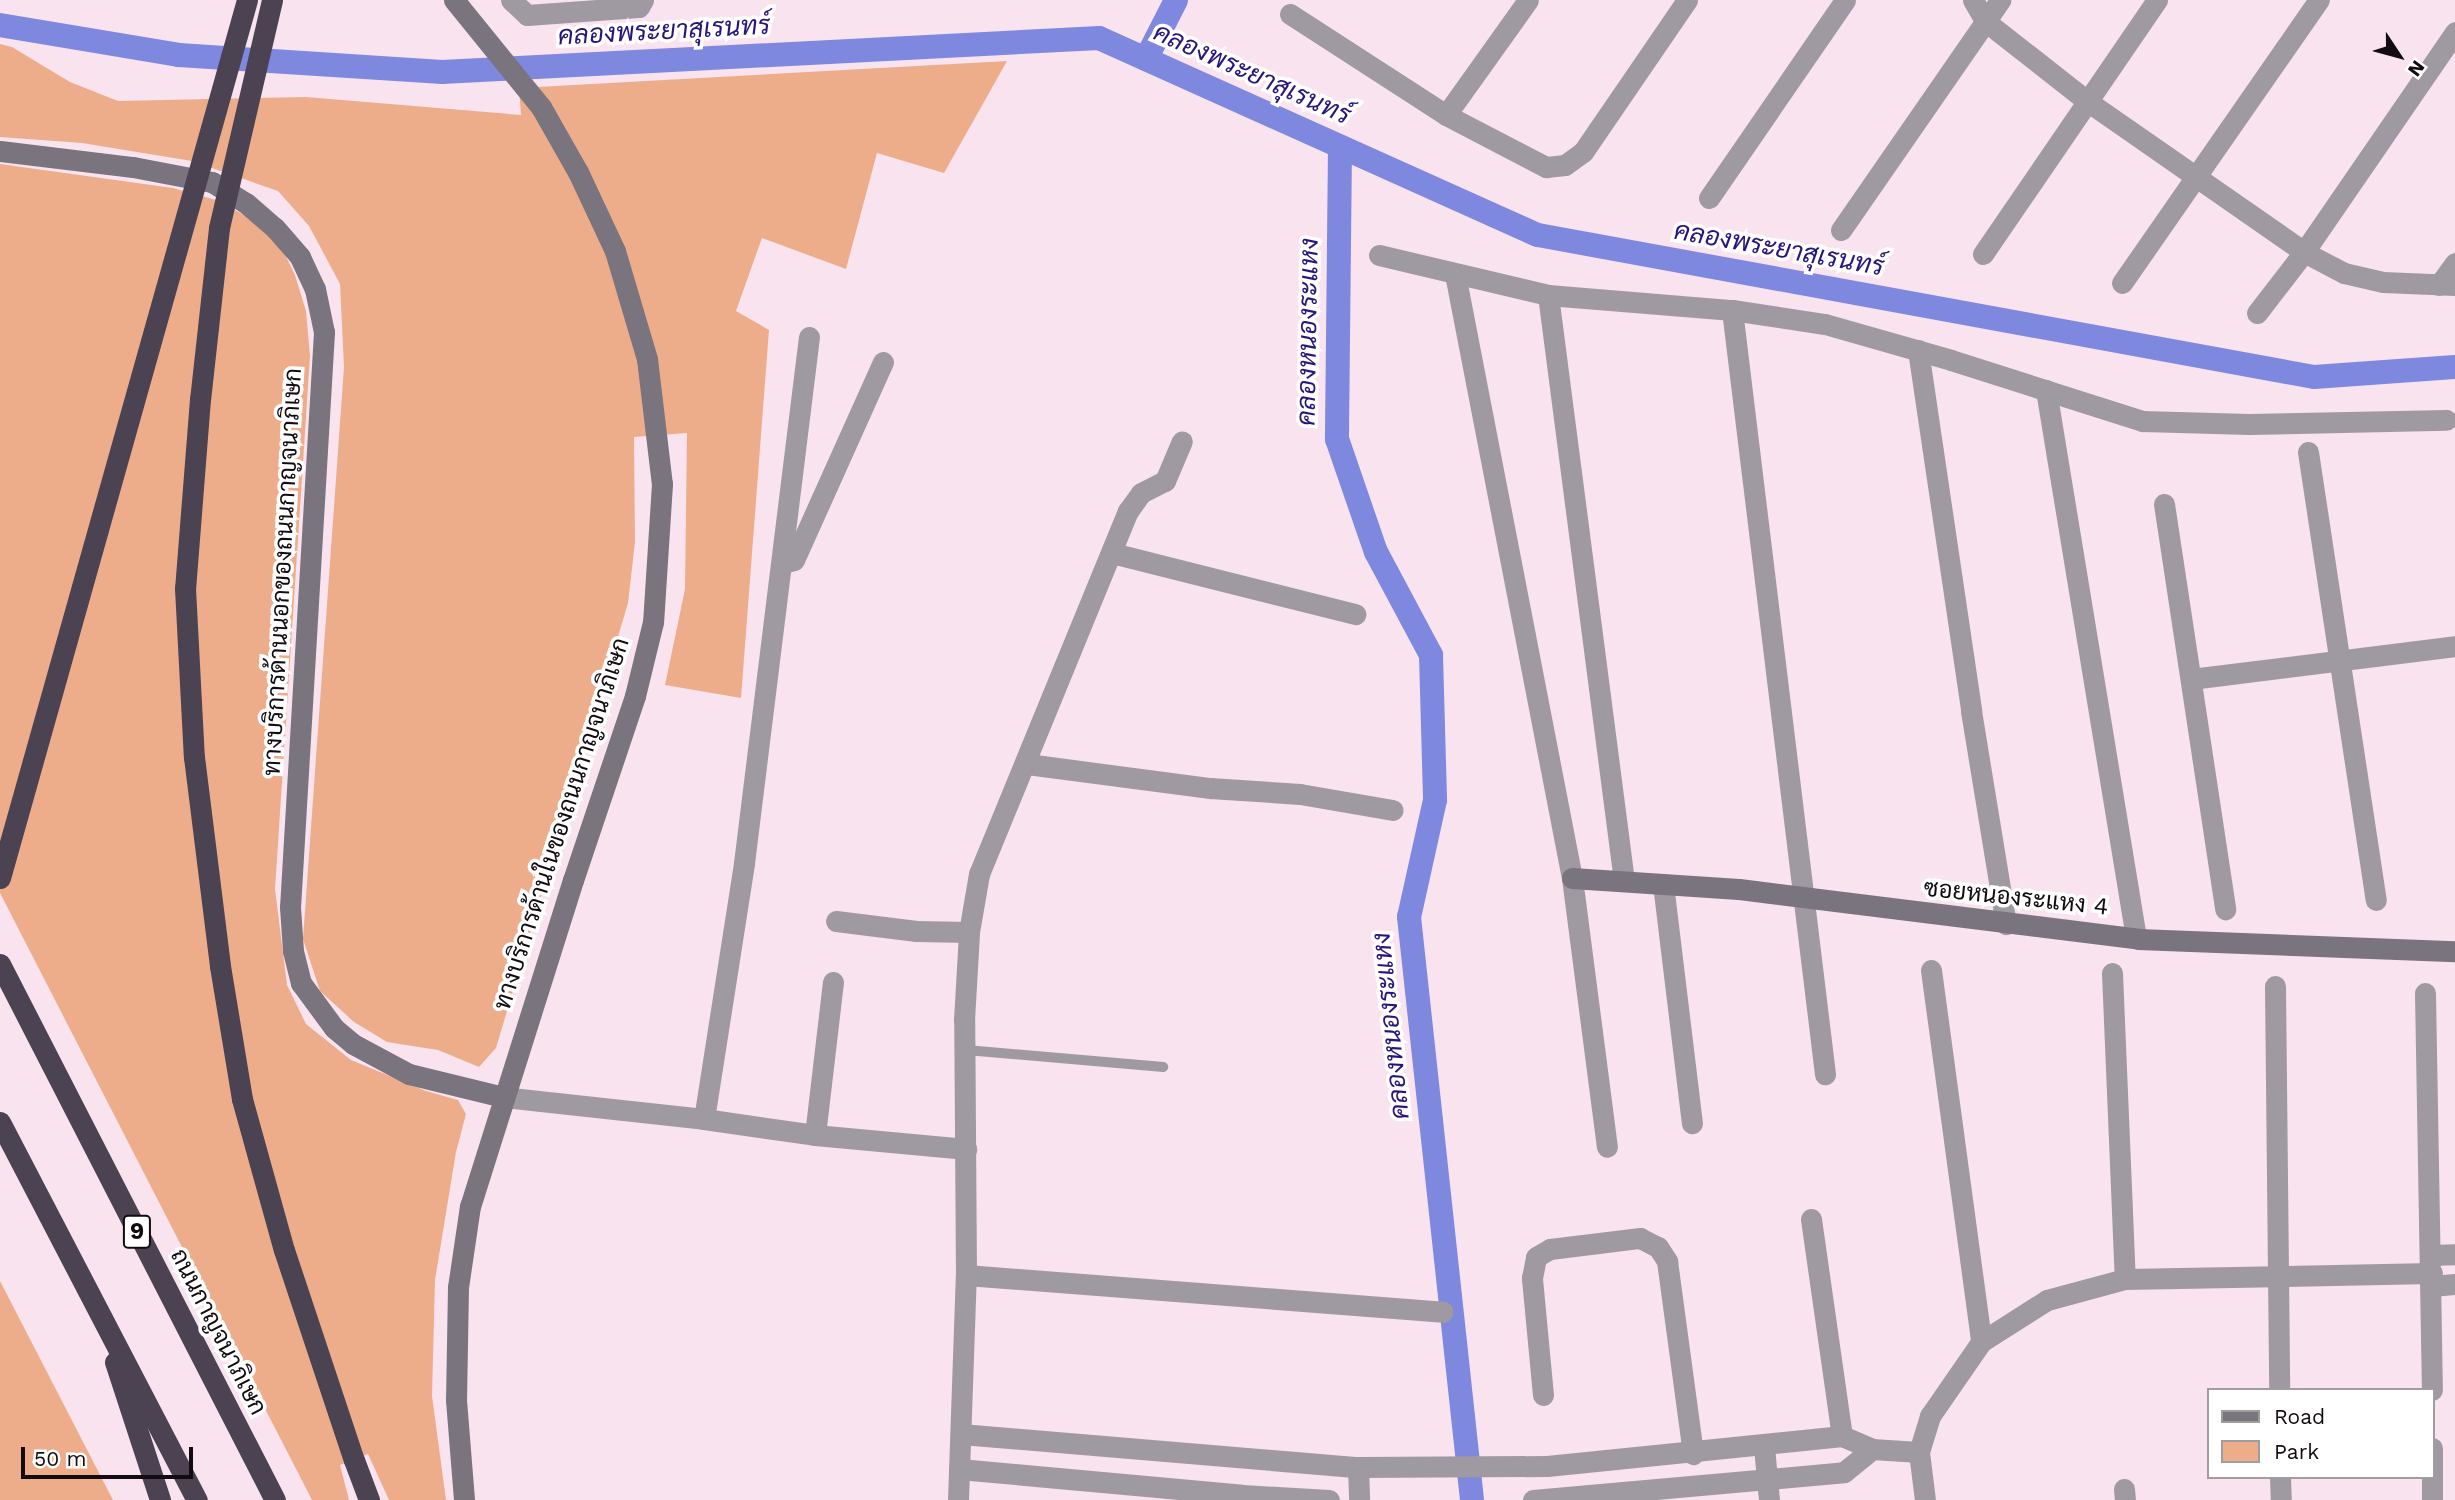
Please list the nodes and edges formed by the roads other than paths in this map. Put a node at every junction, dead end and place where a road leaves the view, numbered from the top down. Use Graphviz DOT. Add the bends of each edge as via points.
graph roads {
  1 [pos="247,0"];
  2 [pos="272,0"];
  3 [pos="454,0"];
  4 [pos="511,0"];
  5 [pos="643,0"];
  6 [pos="1528,0"];
  7 [pos="1687,0"];
  8 [pos="1845,0"];
  9 [pos="1973,0"];
  10 [pos="2000,0"];
  11 [pos="2157,0"];
  12 [pos="2319,0"];
  13 [pos="1290,14"];
  14 [pos="1985,20"];
  15 [pos="2455,32"];
  16 [pos="2087,101"];
  17 [pos="1446,115"];
  18 [pos="0,151"];
  19 [pos="2197,177"];
  20 [pos="1709,198"];
  21 [pos="1841,230"];
  22 [pos="2304,252"];
  23 [pos="1983,254"];
  24 [pos="1379,255"];
  25 [pos="2455,263"];
  26 [pos="1455,274"];
  27 [pos="2122,283"];
  28 [pos="2447,285"];
  29 [pos="1548,295"];
  30 [pos="1732,310"];
  31 [pos="2257,313"];
  32 [pos="809,337"];
  33 [pos="1918,350"];
  34 [pos="883,362"];
  35 [pos="2046,390"];
  36 [pos="2451,420"];
  37 [pos="1182,442"];
  38 [pos="2308,452"];
  39 [pos="2164,504"];
  40 [pos="1112,553"];
  41 [pos="787,558"];
  42 [pos="1355,614"];
  43 [pos="2455,646"];
  44 [pos="2339,659"];
  45 [pos="2190,679"];
  46 [pos="1027,764"];
  47 [pos="1392,810"];
  48 [pos="0,878"];
  49 [pos="1572,878"];
  50 [pos="1624,881"];
  51 [pos="1664,884"];
  52 [pos="1806,899"];
  53 [pos="2376,900"];
  54 [pos="2225,909"];
  55 [pos="836,921"];
  56 [pos="2006,923"];
  57 [pos="969,932"];
  58 [pos="2136,938"];
  59 [pos="2455,951"];
  60 [pos="0,964"];
  61 [pos="1931,970"];
  62 [pos="2112,973"];
  63 [pos="833,982"];
  64 [pos="2275,986"];
  65 [pos="2426,993"];
  66 [pos="966,1050"];
  67 [pos="1163,1067"];
  68 [pos="1825,1074"];
  69 [pos="503,1097"];
  70 [pos="710,1120"];
  71 [pos="0,1122"];
  72 [pos="1692,1123"];
  73 [pos="815,1135"];
  74 [pos="1607,1147"];
  75 [pos="966,1149"];
  76 [pos="1811,1219"];
  77 [pos="2455,1254"];
  78 [pos="2432,1271"];
  79 [pos="966,1275"];
  80 [pos="2276,1276"];
  81 [pos="2125,1279"];
  82 [pos="2455,1284"];
  83 [pos="93,1295"];
  84 [pos="1443,1312"];
  85 [pos="1980,1342"];
  86 [pos="2278,1388"];
  87 [pos="2432,1388"];
  88 [pos="1543,1395"];
  89 [pos="961,1434"];
  90 [pos="1842,1436"];
  91 [pos="1764,1447"];
  92 [pos="1872,1449"];
  93 [pos="1919,1452"];
  94 [pos="1693,1454"];
  95 [pos="1548,1466"];
  96 [pos="1358,1467"];
  97 [pos="959,1469"];
  98 [pos="2280,1479"];
  99 [pos="2432,1479"];
  100 [pos="1768,1490"];
  101 [pos="1542,1499"];
  102 [pos="160,1500"];
  103 [pos="197,1500"];
  104 [pos="275,1500"];
  105 [pos="369,1500"];
  106 [pos="464,1500"];
  107 [pos="958,1500"];
  108 [pos="1329,1500"];
  109 [pos="1359,1500"];
  110 [pos="1924,1500"];
  111 [pos="2281,1500"];
  112 [pos="2432,1500"];
  1 -- 48 [label="highway, bridge"];
  2 -- 105 [label="highway, bridge" via="219,228 200,400 185,588 194,757 220,966 243,1100 284,1250"];
  3 -- 69 [label="main road, ทางบริการด้านในของถนนกาญจนาภิเษก" via="541,107 615,251 647,359 662,484 653,622 635,696"];
  4 -- 5 [label="street" via="527,15 639,7"];
  6 -- 17 [label="street"];
  7 -- 17 [label="street" via="1583,152 1565,165 1546,167"];
  8 -- 20 [label="street"];
  9 -- 14 [label="street"];
  10 -- 14 [label="street"];
  11 -- 16 [label="street"];
  12 -- 19 [label="street"];
  13 -- 17 [label="street"];
  14 -- 16 [label="street"];
  14 -- 21 [label="street"];
  15 -- 22 [label="street"];
  16 -- 19 [label="street"];
  16 -- 23 [label="street"];
  18 -- 69 [label="main road, ทางบริการด้านนอกของถนนกาญจนาภิเษก" via="212,182 246,202 300,257 315,289 324,332 290,908 293,951 301,983 334,1028 353,1044 409,1074"];
  19 -- 22 [label="street"];
  19 -- 27 [label="street"];
  22 -- 28 [label="street" via="2344,273 2383,282"];
  22 -- 31 [label="street"];
  24 -- 26 [label="street"];
  25 -- 28 [label="street"];
  26 -- 29 [label="street"];
  26 -- 49 [label="street"];
  29 -- 30 [label="street"];
  29 -- 50 [label="street"];
  30 -- 33 [label="street" via="1825,324"];
  30 -- 52 [label="street"];
  32 -- 41 [label="street"];
  33 -- 35 [label="street"];
  33 -- 56 [label="street"];
  34 -- 41 [label="street"];
  35 -- 36 [label="street" via="2141,421"];
  35 -- 58 [label="street"];
  37 -- 40 [label="street" via="1165,481 1141,493 1128,511"];
  38 -- 44 [label="street"];
  39 -- 45 [label="street"];
  40 -- 42 [label="street"];
  40 -- 46 [label="street"];
  41 -- 70 [label="street" via="756,865"];
  43 -- 44 [label="street"];
  44 -- 45 [label="street"];
  44 -- 53 [label="street"];
  45 -- 54 [label="street"];
  46 -- 47 [label="street" via="1210,788 1300,793"];
  46 -- 57 [label="street" via="979,874"];
  49 -- 50 [label="main road, ซอยหนองระแหง 4"];
  49 -- 74 [label="street"];
  50 -- 51 [label="main road, ซอยหนองระแหง 4"];
  51 -- 52 [label="main road, ซอยหนองระแหง 4"];
  51 -- 72 [label="street"];
  52 -- 56 [label="main road, ซอยหนองระแหง 4"];
  52 -- 68 [label="street"];
  55 -- 57 [label="street"];
  56 -- 58 [label="main road, ซอยหนองระแหง 4"];
  57 -- 66 [label="street"];
  58 -- 59 [label="main road, ซอยหนองระแหง 4"];
  60 -- 104 [label="highway, ถนนกาญจนาภิเษก / 9"];
  61 -- 85 [label="street"];
  62 -- 81 [label="street"];
  63 -- 73 [label="street"];
  64 -- 80 [label="street"];
  65 -- 78 [label="street"];
  66 -- 67 [label="lane"];
  66 -- 75 [label="street"];
  69 -- 70 [label="street"];
  69 -- 106 [label="main road, ทางบริการด้านในของถนนกาญจนาภิเษก" via="470,1206 458,1287 456,1400"];
  70 -- 73 [label="street"];
  71 -- 83 [label="highway"];
  73 -- 75 [label="street"];
  75 -- 79 [label="street"];
  76 -- 90 [label="street"];
  77 -- 78 [label="street"];
  78 -- 80 [label="street"];
  78 -- 82 [label="street"];
  78 -- 87 [label="street"];
  79 -- 84 [label="street"];
  79 -- 89 [label="street"];
  80 -- 81 [label="street"];
  80 -- 86 [label="street"];
  81 -- 85 [label="street" via="2047,1300"];
  83 -- 102 [label="highway"];
  83 -- 103 [label="highway"];
  85 -- 93 [label="street" via="1930,1416"];
  88 -- 94 [label="street" via="1532,1278 1536,1257 1550,1249 1640,1238 1658,1247 1667,1261"];
  89 -- 96 [label="street"];
  89 -- 97 [label="street"];
  90 -- 91 [label="street"];
  90 -- 92 [label="street"];
  91 -- 94 [label="street"];
  91 -- 100 [label="street"];
  92 -- 93 [label="street"];
  92 -- 100 [label="street" via="1844,1472"];
  93 -- 110 [label="street"];
  94 -- 95 [label="street"];
  95 -- 96 [label="street"];
  95 -- 101 [label="street"];
  96 -- 109 [label="street"];
  97 -- 107 [label="street"];
  97 -- 108 [label="street"];
  98 -- 111 [label="street"];
  99 -- 112 [label="street"];
  100 -- 101 [label="street"];
}
